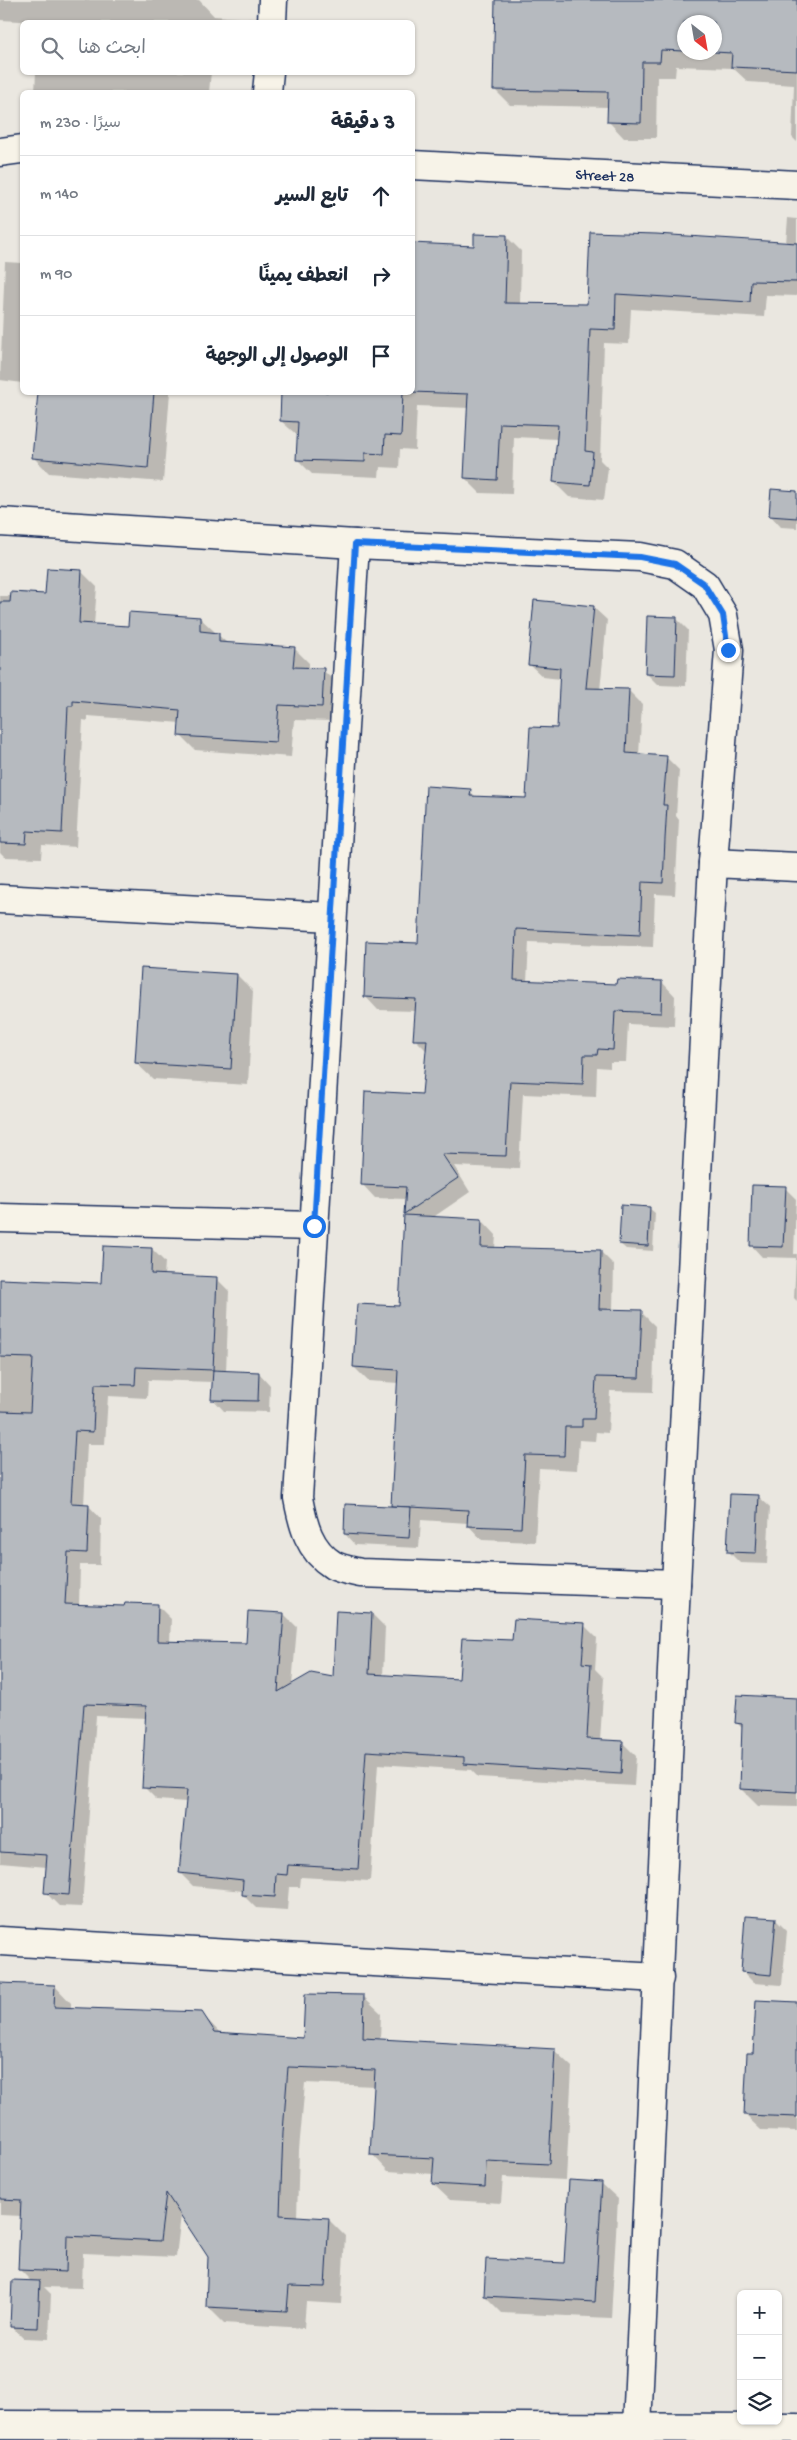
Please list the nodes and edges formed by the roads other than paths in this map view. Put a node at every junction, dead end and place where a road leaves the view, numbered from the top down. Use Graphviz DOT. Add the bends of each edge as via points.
graph roads {
  1 [pos="273,0"];
  2 [pos="272,20"];
  3 [pos="269,75"];
  4 [pos="268,90"];
  5 [pos="20,149"];
  6 [pos="0,152"];
  7 [pos="415,165"];
  8 [pos="797,185"];
  9 [pos="0,522"];
  10 [pos="355,544"];
  11 [pos="713,863"];
  12 [pos="797,867"];
  13 [pos="0,899"];
  14 [pos="332,916"];
  15 [pos="0,1218"];
  16 [pos="314,1226"];
  17 [pos="676,1584"];
  18 [pos="0,1941"];
  19 [pos="659,1978"];
  20 [pos="0,2425"];
  21 [pos="637,2427"];
  22 [pos="797,2428"];
  1 -- 2 [label="street"];
  3 -- 4 [label="street"];
  5 -- 6 [label="street"];
  7 -- 8 [label="street, Street 28"];
  9 -- 10 [label="street"];
  10 -- 11 [label="street" via="640,557 675,564 704,584 723,615 728,650"];
  10 -- 14 [label="street"];
  11 -- 12 [label="street"];
  11 -- 17 [label="street"];
  13 -- 14 [label="street"];
  14 -- 16 [label="street"];
  15 -- 16 [label="street"];
  16 -- 17 [label="street" via="298,1498 303,1525 314,1548 334,1566 360,1573"];
  17 -- 19 [label="street"];
  18 -- 19 [label="street"];
  19 -- 21 [label="street"];
  20 -- 21 [label="street"];
  21 -- 22 [label="street"];
}
